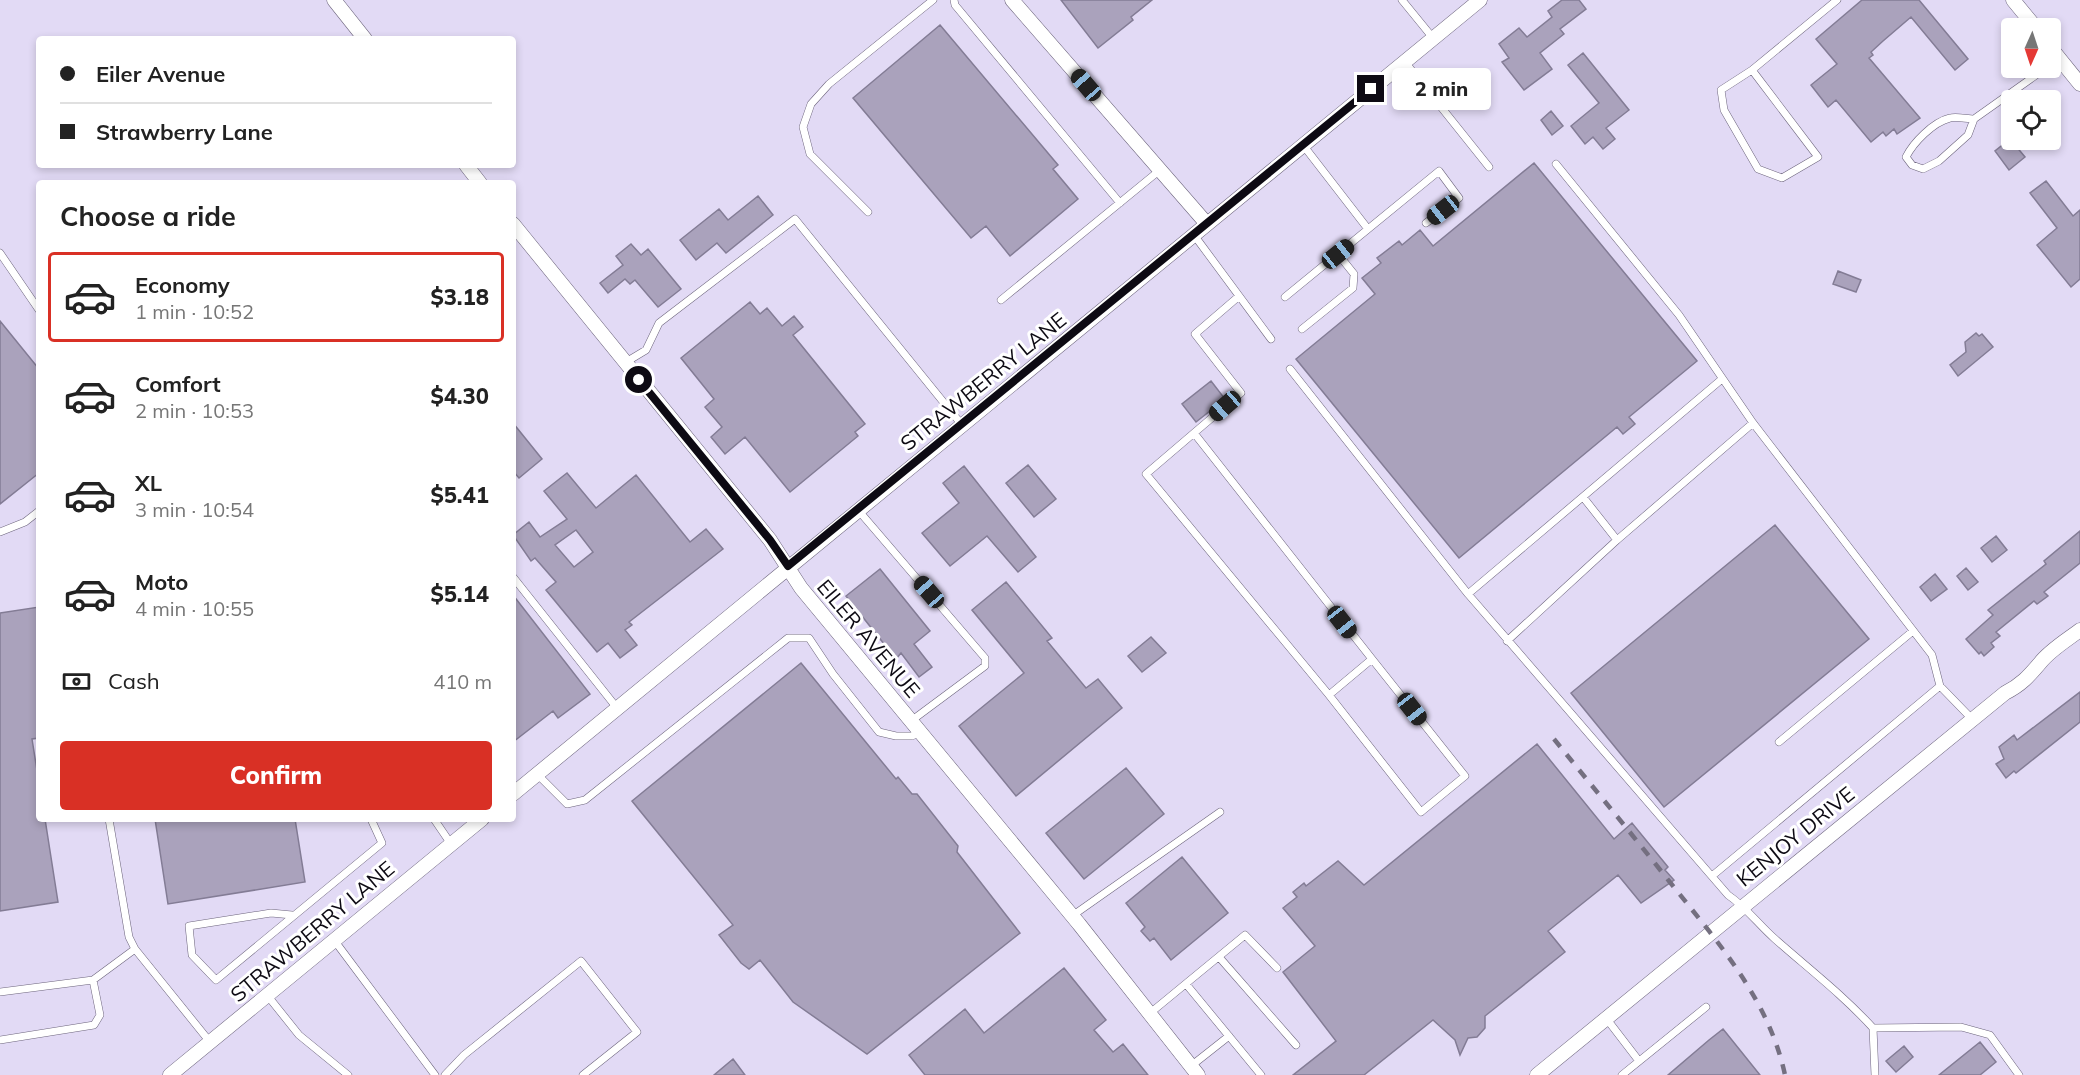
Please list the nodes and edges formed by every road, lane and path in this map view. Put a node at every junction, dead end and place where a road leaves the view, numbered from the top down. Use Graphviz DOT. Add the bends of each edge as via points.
graph roads {
  1 [pos="334,0"];
  2 [pos="933,0"];
  3 [pos="954,0"];
  4 [pos="1012,0"];
  5 [pos="1402,0"];
  6 [pos="1480,0"];
  7 [pos="1837,0"];
  8 [pos="2013,0"];
  9 [pos="2028,18"];
  10 [pos="363,36"];
  11 [pos="1433,38"];
  12 [pos="1405,62"];
  13 [pos="2061,67"];
  14 [pos="1752,70"];
  15 [pos="2032,78"];
  16 [pos="2080,84"];
  17 [pos="1974,119"];
  18 [pos="1304,145"];
  19 [pos="1556,164"];
  20 [pos="1489,167"];
  21 [pos="468,168"];
  22 [pos="1160,170"];
  23 [pos="478,180"];
  24 [pos="1120,202"];
  25 [pos="868,212"];
  26 [pos="1426,223"];
  27 [pos="1207,224"];
  28 [pos="516,228"];
  29 [pos="1368,229"];
  30 [pos="1194,235"];
  31 [pos="0,253"];
  32 [pos="1338,254"];
  33 [pos="1238,297"];
  34 [pos="1285,297"];
  35 [pos="1001,300"];
  36 [pos="36,306"];
  37 [pos="1302,329"];
  38 [pos="1271,339"];
  39 [pos="625,363"];
  40 [pos="1290,369"];
  41 [pos="1722,379"];
  42 [pos="1753,423"];
  43 [pos="962,425"];
  44 [pos="1194,433"];
  45 [pos="1583,496"];
  46 [pos="858,510"];
  47 [pos="36,513"];
  48 [pos="0,532"];
  49 [pos="1617,540"];
  50 [pos="788,566"];
  51 [pos="516,581"];
  52 [pos="1468,594"];
  53 [pos="2080,630"];
  54 [pos="1913,631"];
  55 [pos="1507,641"];
  56 [pos="1372,659"];
  57 [pos="1940,686"];
  58 [pos="1329,696"];
  59 [pos="617,708"];
  60 [pos="1972,719"];
  61 [pos="915,726"];
  62 [pos="1779,742"];
  63 [pos="537,774"];
  64 [pos="516,792"];
  65 [pos="1220,812"];
  66 [pos="109,822"];
  67 [pos="372,822"];
  68 [pos="436,822"];
  69 [pos="478,822"];
  70 [pos="452,844"];
  71 [pos="1712,876"];
  72 [pos="1743,906"];
  73 [pos="292,915"];
  74 [pos="1072,916"];
  75 [pos="334,940"];
  76 [pos="135,949"];
  77 [pos="1219,957"];
  78 [pos="1277,968"];
  79 [pos="93,980"];
  80 [pos="1186,984"];
  81 [pos="0,992"];
  82 [pos="267,995"];
  83 [pos="1706,1007"];
  84 [pos="1149,1014"];
  85 [pos="1606,1018"];
  86 [pos="1873,1028"];
  87 [pos="1229,1036"];
  88 [pos="0,1040"];
  89 [pos="210,1042"];
  90 [pos="1296,1045"];
  91 [pos="1639,1061"];
  92 [pos="1195,1070"];
  93 [pos="170,1075"];
  94 [pos="348,1075"];
  95 [pos="435,1075"];
  96 [pos="445,1075"];
  97 [pos="583,1075"];
  98 [pos="1261,1075"];
  99 [pos="1537,1075"];
  100 [pos="1622,1075"];
  101 [pos="1875,1075"];
  102 [pos="2019,1075"];
  1 -- 10 [label="street"];
  2 -- 25 [label="lane" via="829,84 811,104 803,127 810,154"];
  3 -- 24 [label="lane"];
  4 -- 22 [label="street"];
  5 -- 11 [label="lane"];
  6 -- 11 [label="street, STRAWBERRY LANE"];
  7 -- 14 [label="lane"];
  8 -- 9 [label="street"];
  11 -- 12 [label="street, STRAWBERRY LANE"];
  12 -- 18 [label="street, STRAWBERRY LANE"];
  12 -- 20 [label="lane"];
  13 -- 16 [label="street"];
  14 -- 14 [label="lane" via="1818,157 1782,178 1758,170 1724,110 1721,90"];
  15 -- 17 [label="lane"];
  17 -- 17 [label="lane" via="1968,135 1938,161 1923,169 1906,158 1910,148 1950,117"];
  18 -- 27 [label="street, STRAWBERRY LANE"];
  18 -- 29 [label="lane"];
  19 -- 41 [label="lane" via="1679,315"];
  21 -- 23 [label="street"];
  22 -- 24 [label="lane"];
  22 -- 27 [label="street"];
  24 -- 35 [label="lane"];
  26 -- 29 [label="lane" via="1460,198 1439,171"];
  27 -- 30 [label="street, STRAWBERRY LANE"];
  28 -- 39 [label="street, EILER AVENUE"];
  29 -- 32 [label="lane"];
  30 -- 33 [label="lane"];
  30 -- 43 [label="street, STRAWBERRY LANE"];
  31 -- 36 [label="lane"];
  32 -- 34 [label="lane"];
  32 -- 37 [label="lane" via="1354,274 1353,288"];
  33 -- 38 [label="lane"];
  33 -- 44 [label="lane" via="1195,334 1241,393"];
  39 -- 43 [label="lane" via="646,350 660,323 795,219"];
  39 -- 50 [label="street, EILER AVENUE"];
  40 -- 52 [label="lane"];
  41 -- 42 [label="lane"];
  41 -- 45 [label="lane"];
  42 -- 49 [label="lane"];
  42 -- 54 [label="lane"];
  43 -- 46 [label="street, STRAWBERRY LANE"];
  44 -- 56 [label="lane"];
  44 -- 58 [label="lane" via="1146,474"];
  45 -- 49 [label="lane"];
  45 -- 52 [label="lane"];
  46 -- 50 [label="street, STRAWBERRY LANE"];
  46 -- 61 [label="lane" via="985,658 985,666"];
  47 -- 48 [label="lane"];
  49 -- 55 [label="lane"];
  50 -- 59 [label="street, STRAWBERRY LANE"];
  50 -- 61 [label="street, EILER AVENUE" via="801,588"];
  51 -- 59 [label="lane"];
  52 -- 55 [label="lane"];
  53 -- 60 [label="street, KENJOY DRIVE" via="2040,663 2034,673"];
  54 -- 57 [label="lane" via="1932,655"];
  54 -- 62 [label="lane"];
  55 -- 71 [label="lane"];
  56 -- 58 [label="lane"];
  56 -- 58 [label="lane" via="1465,776 1421,812"];
  57 -- 60 [label="lane"];
  57 -- 71 [label="lane"];
  59 -- 63 [label="street, STRAWBERRY LANE"];
  60 -- 72 [label="street, KENJOY DRIVE"];
  61 -- 63 [label="lane" via="904,736 879,732 832,674 809,638 788,638 585,800 567,804"];
  61 -- 74 [label="street, EILER AVENUE"];
  63 -- 64 [label="street, STRAWBERRY LANE"];
  65 -- 74 [label="lane"];
  66 -- 76 [label="lane" via="126,924"];
  67 -- 73 [label="lane" via="382,843"];
  68 -- 70 [label="lane"];
  69 -- 70 [label="street, STRAWBERRY LANE"];
  70 -- 75 [label="street, STRAWBERRY LANE"];
  71 -- 72 [label="lane"];
  72 -- 85 [label="street, KENJOY DRIVE"];
  72 -- 86 [label="lane"];
  73 -- 73 [label="lane" via="216,980 192,955 189,926 271,913"];
  74 -- 84 [label="street, EILER AVENUE"];
  75 -- 82 [label="street, STRAWBERRY LANE"];
  75 -- 95 [label="lane"];
  76 -- 79 [label="lane"];
  76 -- 89 [label="lane"];
  77 -- 78 [label="lane" via="1245,935"];
  77 -- 80 [label="lane"];
  77 -- 90 [label="lane"];
  79 -- 81 [label="lane"];
  79 -- 88 [label="lane" via="100,1015 94,1026"];
  80 -- 84 [label="lane"];
  80 -- 87 [label="lane"];
  82 -- 89 [label="street, STRAWBERRY LANE"];
  82 -- 94 [label="lane" via="299,1035"];
  83 -- 91 [label="lane"];
  84 -- 92 [label="street, EILER AVENUE"];
  85 -- 91 [label="lane"];
  85 -- 99 [label="street, KENJOY DRIVE"];
  86 -- 101 [label="lane"];
  86 -- 102 [label="lane" via="1961,1027 1990,1035"];
  87 -- 92 [label="lane"];
  87 -- 98 [label="lane"];
  89 -- 93 [label="street, STRAWBERRY LANE"];
  91 -- 100 [label="lane"];
  96 -- 97 [label="lane" via="464,1055 581,961 637,1032"];
}
